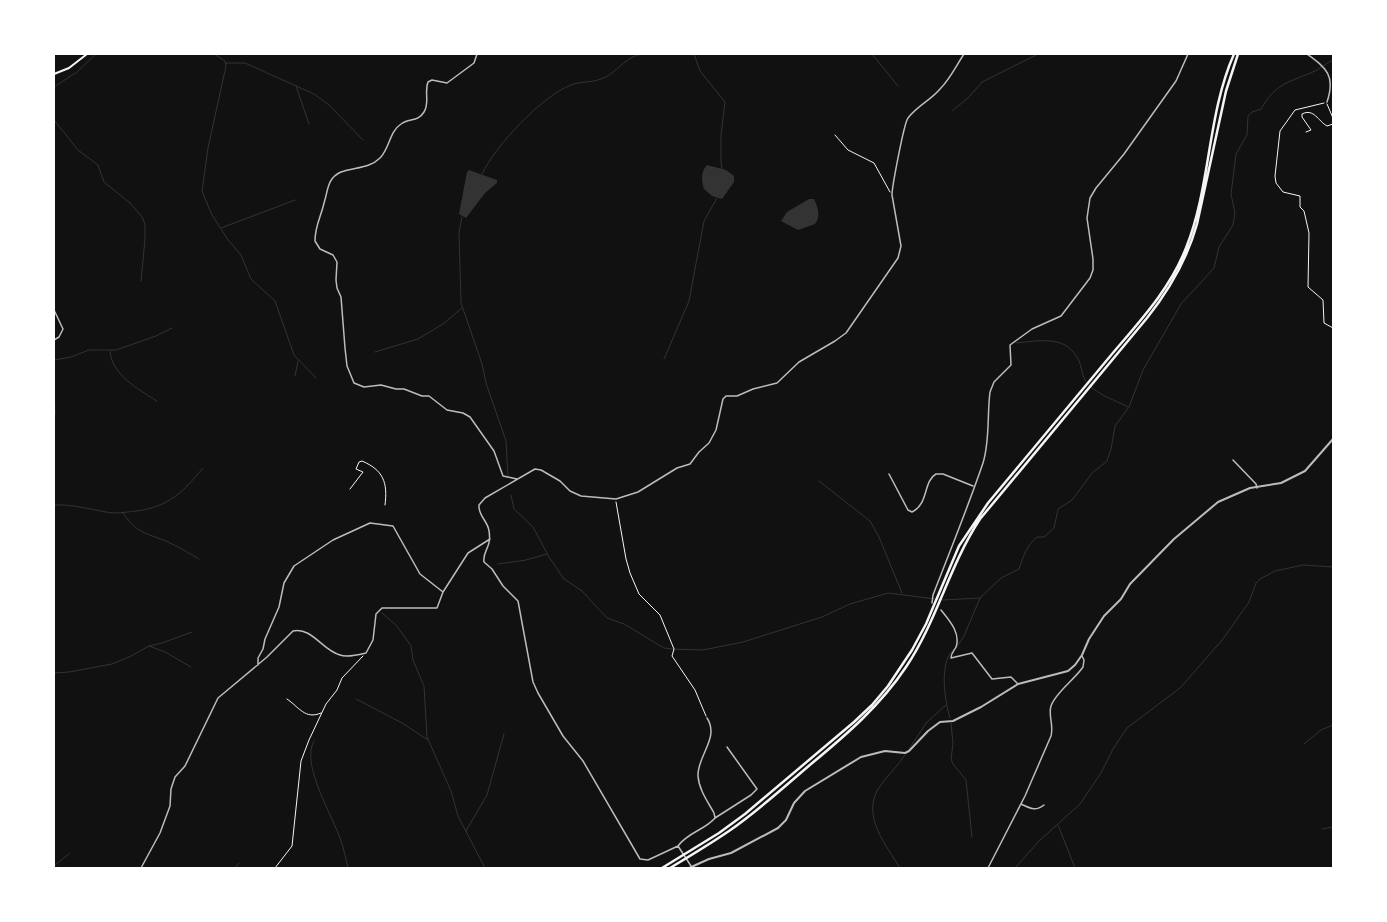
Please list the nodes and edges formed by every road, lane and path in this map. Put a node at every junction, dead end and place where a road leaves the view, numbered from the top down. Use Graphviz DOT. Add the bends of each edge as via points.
graph roads {
  1 [pos="87,54"];
  2 [pos="477,54"];
  3 [pos="964,54"];
  4 [pos="1188,54"];
  5 [pos="1234,54"];
  6 [pos="1238,54"];
  7 [pos="1307,54"];
  8 [pos="54,74"];
  9 [pos="1327,102"];
  10 [pos="1333,118"];
  11 [pos="1333,124"];
  12 [pos="1306,132"];
  13 [pos="836,135"];
  14 [pos="892,195"];
  15 [pos="54,310"];
  16 [pos="1333,328"];
  17 [pos="54,340"];
  18 [pos="1333,438"];
  19 [pos="1233,460"];
  20 [pos="889,474"];
  21 [pos="518,479"];
  22 [pos="973,486"];
  23 [pos="1257,488"];
  24 [pos="350,489"];
  25 [pos="616,499"];
  26 [pos="385,505"];
  27 [pos="490,539"];
  28 [pos="443,592"];
  29 [pos="932,603"];
  30 [pos="941,610"];
  31 [pos="366,653"];
  32 [pos="1082,655"];
  33 [pos="258,665"];
  34 [pos="1018,684"];
  35 [pos="287,699"];
  36 [pos="322,713"];
  37 [pos="707,718"];
  38 [pos="727,747"];
  39 [pos="1021,804"];
  40 [pos="1044,805"];
  41 [pos="715,818"];
  42 [pos="679,847"];
  43 [pos="690,866"];
  44 [pos="141,868"];
  45 [pos="275,868"];
  46 [pos="662,868"];
  47 [pos="670,868"];
  48 [pos="988,868"];
  1 -- 8 [label="main road" via="69,68"];
  2 -- 21 [label="street" via="474,63 447,83 432,80 428,82 424,112 415,120 401,124 379,159 366,167 340,173 332,178 316,226 315,241 333,255 337,262 337,288 341,297 344,348 354,383 364,387 381,384 429,396 447,410 470,417 494,451 503,476"];
  3 -- 14 [label="street" via="941,89 916,109 905,123"];
  4 -- 22 [label="street" via="1176,81 1090,198 1087,218 1093,270 1090,278 1061,316 1032,329 1010,345 1011,365 994,382 990,392 985,452"];
  5 -- 46 [label="highway" via="1222,91 1194,222 1186,249 1174,272 1141,320 972,524 959,546 926,624 902,667 864,713 766,798 719,833"];
  6 -- 47 [label="highway" via="1226,91 1197,224 1182,268 1147,318 980,519 962,549 935,613 906,667 876,706 844,736 739,824"];
  7 -- 9 [label="street" via="1328,72 1330,80"];
  9 -- 10 [label="path"];
  9 -- 16 [label="path" via="1295,110 1289,116 1280,131 1275,176 1283,192 1300,196 1300,208 1304,211 1309,234 1308,284 1314,294 1323,300 1324,323"];
  11 -- 12 [label="path" via="1327,126 1317,116 1304,112 1302,117 1311,130"];
  13 -- 14 [label="path" via="848,150 874,163"];
  14 -- 25 [label="street" via="901,246 898,258 849,330 799,362 777,383 738,396 726,396 722,399 716,430 709,443 690,464 677,468 638,492"];
  15 -- 17 [label="street" via="63,329"];
  18 -- 23 [label="street" via="1306,471 1281,483"];
  19 -- 23 [label="street"];
  20 -- 22 [label="street" via="908,510 912,512 923,503 932,478 936,474 943,474"];
  21 -- 25 [label="street" via="535,469 560,481 570,491 581,496"];
  21 -- 27 [label="street" via="485,498 479,505 480,515 489,530"];
  22 -- 29 [label="street"];
  23 -- 32 [label="street" via="1218,502 1174,539 1130,584 1121,599 1104,616"];
  24 -- 26 [label="path" via="363,472 356,469 359,462 369,464 378,469 382,476"];
  25 -- 37 [label="path" via="630,573 639,594 660,616 675,650 672,656 695,690"];
  27 -- 28 [label="street" via="468,553"];
  27 -- 42 [label="street" via="484,562 518,601 533,682 552,720 583,761 640,859 648,860"];
  28 -- 31 [label="street" via="435,609 382,608 376,614 373,640"];
  28 -- 33 [label="street" via="420,574 393,526 370,523 333,540 294,566 284,583 280,607 265,639"];
  30 -- 34 [label="street" via="957,637 951,658 972,653 992,679 1011,677"];
  31 -- 33 [label="street" via="340,655 323,646 308,632 297,630 287,636"];
  31 -- 36 [label="path" via="342,678"];
  32 -- 34 [label="street" via="1068,671"];
  32 -- 39 [label="street" via="1083,667 1052,703 1050,712 1054,727"];
  33 -- 44 [label="street" via="218,698 185,766 175,777 170,806"];
  34 -- 43 [label="street" via="953,721 937,724 905,753 885,751 861,757 805,791 778,828 731,854"];
  35 -- 36 [label="path" via="310,716"];
  36 -- 45 [label="path" via="301,760 292,846"];
  37 -- 41 [label="street" via="712,735 698,777"];
  38 -- 41 [label="street" via="757,789"];
  39 -- 40 [label="street" via="1034,810"];
  39 -- 48 [label="street"];
  41 -- 42 [label="street" via="691,833"];
  42 -- 43 [label="street"];
}
